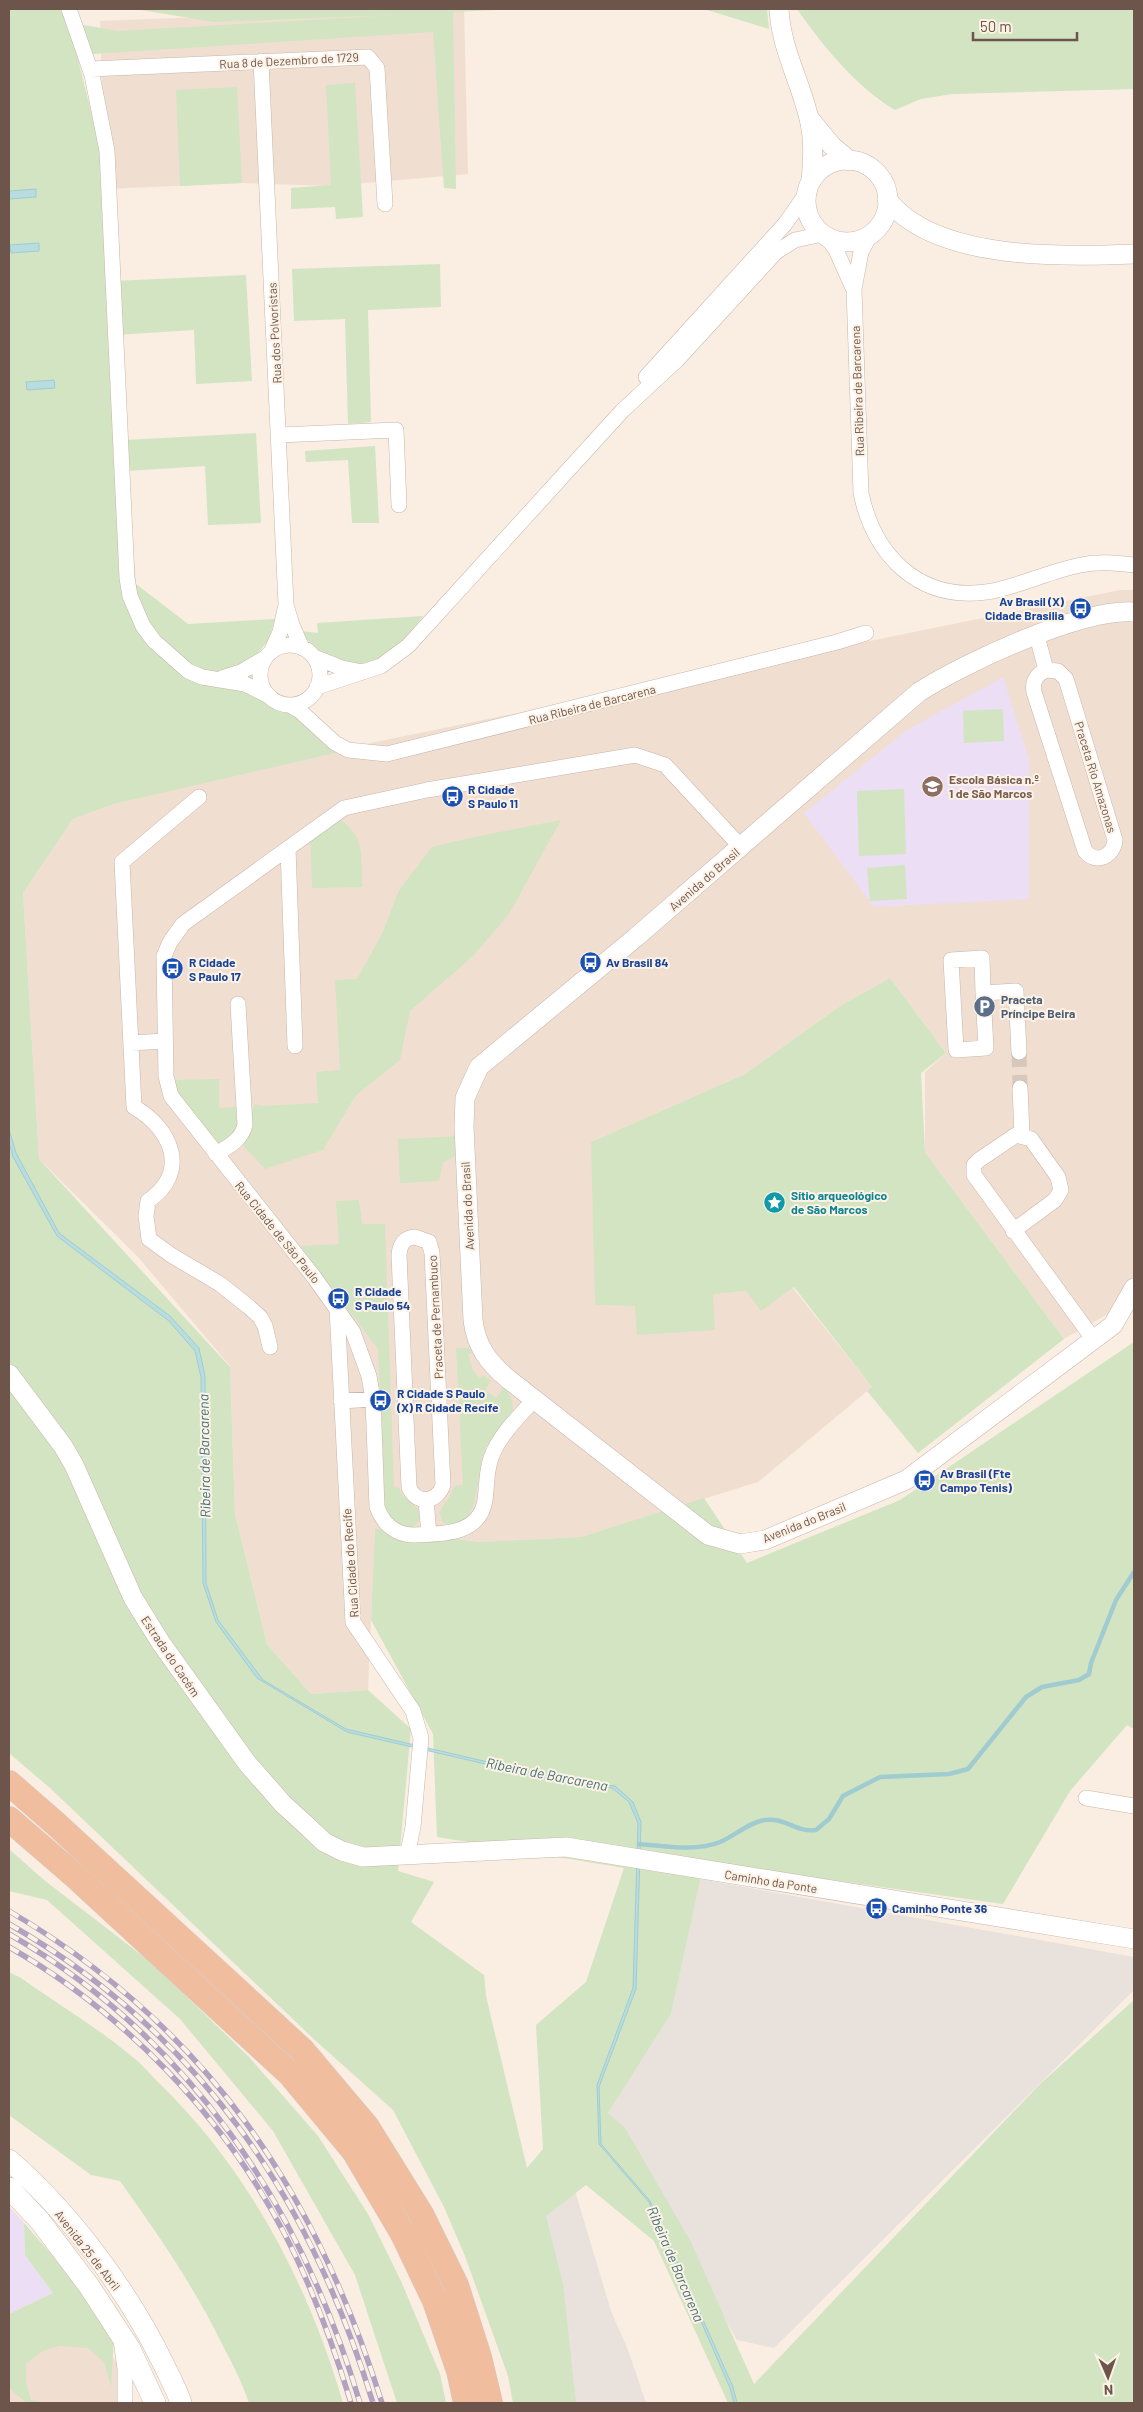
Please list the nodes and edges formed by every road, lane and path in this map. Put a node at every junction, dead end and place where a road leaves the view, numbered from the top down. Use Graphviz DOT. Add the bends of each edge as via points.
graph roads {
  1 [pos="69,9"];
  2 [pos="779,9"];
  3 [pos="261,61"];
  4 [pos="90,69"];
  5 [pos="808,117"];
  6 [pos="850,161"];
  7 [pos="809,187"];
  8 [pos="887,199"];
  9 [pos="385,204"];
  10 [pos="872,233"];
  11 [pos="941,235"];
  12 [pos="825,236"];
  13 [pos="1134,254"];
  14 [pos="854,289"];
  15 [pos="622,411"];
  16 [pos="279,435"];
  17 [pos="399,505"];
  18 [pos="1134,565"];
  19 [pos="286,605"];
  20 [pos="1133,614"];
  21 [pos="866,633"];
  22 [pos="1037,636"];
  23 [pos="308,652"];
  24 [pos="268,655"];
  25 [pos="1046,670"];
  26 [pos="368,672"];
  27 [pos="214,679"];
  28 [pos="316,689"];
  29 [pos="269,696"];
  30 [pos="289,704"];
  31 [pos="322,731"];
  32 [pos="199,796"];
  33 [pos="740,847"];
  34 [pos="288,848"];
  35 [pos="984,993"];
  36 [pos="238,1004"];
  37 [pos="165,1042"];
  38 [pos="131,1043"];
  39 [pos="295,1046"];
  40 [pos="1019,1052"];
  41 [pos="1020,1088"];
  42 [pos="1022,1135"];
  43 [pos="216,1154"];
  44 [pos="1013,1231"];
  45 [pos="1134,1288"];
  46 [pos="337,1308"];
  47 [pos="1094,1340"];
  48 [pos="270,1347"];
  49 [pos="9,1374"];
  50 [pos="373,1399"];
  51 [pos="534,1400"];
  52 [pos="341,1401"];
  53 [pos="426,1500"];
  54 [pos="429,1534"];
  55 [pos="9,1783"];
  56 [pos="1086,1798"];
  57 [pos="1134,1806"];
  58 [pos="9,1819"];
  59 [pos="407,1856"];
  60 [pos="1134,1939"];
  61 [pos="9,2160"];
  62 [pos="9,2188"];
  63 [pos="120,2333"];
  64 [pos="125,2403"];
  65 [pos="155,2403"];
  66 [pos="181,2403"];
  67 [pos="466,2403"];
  68 [pos="490,2403"];
  1 -- 4 [label="street"];
  2 -- 5 [label="street" via="785,44"];
  3 -- 4 [label="street, Rua 8 de Dezembro de 1729"];
  3 -- 9 [label="street, Rua 8 de Dezembro de 1729" via="358,56 374,61 378,68"];
  3 -- 16 [label="street, Rua dos Polvoristas"];
  4 -- 27 [label="street" via="107,151 130,596 136,613 154,641 188,671"];
  5 -- 6 [label="street" via="832,146"];
  5 -- 7 [label="street" via="812,139"];
  6 -- 7 [label="street" via="824,167"];
  6 -- 8 [label="street" via="876,173 886,190"];
  7 -- 12 [label="street" via="808,216"];
  7 -- 15 [label="street" via="786,224 643,381"];
  8 -- 10 [label="street" via="884,216"];
  8 -- 11 [label="street" via="908,220"];
  10 -- 11 [label="street" via="905,230"];
  10 -- 12 [label="street" via="849,242"];
  10 -- 14 [label="street, Rua Ribeira de Barcarena" via="861,252"];
  11 -- 13 [label="street" via="962,243 1038,255"];
  12 -- 14 [label="street, Rua Ribeira de Barcarena" via="836,250"];
  12 -- 15 [label="street" via="795,240 776,252 677,360"];
  14 -- 18 [label="street, Rua Ribeira de Barcarena" via="861,492 868,520 881,546 901,568 928,585 976,593 1002,589 1084,564"];
  15 -- 26 [label="street" via="408,646"];
  16 -- 17 [label="street" via="396,430"];
  16 -- 19 [label="street, Rua dos Polvoristas"];
  19 -- 23 [label="street, Rua dos Polvoristas" via="292,626"];
  19 -- 24 [label="street, Rua dos Polvoristas" via="280,632"];
  20 -- 22 [label="street, Avenida do Brasil" via="1093,617"];
  21 -- 31 [label="street, Rua Ribeira de Barcarena" via="387,754 348,750"];
  22 -- 25 [label="street"];
  22 -- 33 [label="street, Avenida do Brasil" via="938,680 920,692"];
  23 -- 24 [label="street" via="286,646"];
  23 -- 26 [label="street" via="342,668"];
  23 -- 28 [label="street" via="320,671"];
  24 -- 27 [label="street" via="232,676"];
  24 -- 29 [label="street" via="260,678"];
  25 -- 25 [label="street, Praceta Rio Amazonas" via="1037,676 1034,692 1085,851 1093,857 1104,858 1112,851 1115,840 1074,707 1062,674"];
  26 -- 28 [label="street"];
  27 -- 29 [label="street" via="246,684"];
  28 -- 30 [label="street" via="303,702"];
  28 -- 31 [label="street" via="313,705"];
  29 -- 30 [label="street"];
  30 -- 31 [label="street, Rua Ribeira de Barcarena"];
  32 -- 38 [label="street" via="122,862"];
  33 -- 34 [label="street, Rua Cidade de São Paulo" via="665,764 626,754 355,804 338,811"];
  33 -- 51 [label="street, Avenida do Brasil" via="479,1068 466,1098 464,1132 475,1334 491,1365"];
  34 -- 37 [label="street, Rua Cidade de São Paulo" via="183,924 170,942 164,956 163,971"];
  34 -- 39 [label="street"];
  35 -- 35 [label="street" via="986,1048 956,1050 951,960 982,958"];
  35 -- 40 [label="street" via="1016,991"];
  36 -- 43 [label="street" via="245,1126 238,1140"];
  37 -- 38 [label="street"];
  37 -- 43 [label="street, Rua Cidade de São Paulo" via="166,1076 172,1096"];
  38 -- 48 [label="street" via="134,1107 157,1123 170,1149 170,1174 164,1187 148,1201 149,1239 249,1306 265,1326"];
  41 -- 42 [label="street"];
  42 -- 44 [label="street" via="1031,1139 1058,1177 1061,1190 1055,1200"];
  42 -- 44 [label="street" via="1012,1137 979,1160 973,1170"];
  43 -- 46 [label="street, Rua Cidade de São Paulo"];
  44 -- 47 [label="street"];
  45 -- 47 [label="street, Avenida do Brasil" via="1113,1325"];
  46 -- 50 [label="street, Rua Cidade de São Paulo" via="352,1332"];
  46 -- 52 [label="street, Rua Cidade do Recife"];
  47 -- 51 [label="street, Avenida do Brasil" via="906,1480 765,1540 740,1544 708,1535"];
  49 -- 59 [label="street, Estrada do Cacém" via="74,1465 142,1614 247,1763 283,1804 324,1842 363,1857"];
  50 -- 52 [label="street"];
  50 -- 54 [label="street, Rua Cidade de São Paulo" via="380,1517 402,1534"];
  51 -- 54 [label="street, Rua Cidade de São Paulo" via="491,1456 485,1502 478,1517 457,1532"];
  52 -- 59 [label="street, Rua Cidade do Recife" via="353,1622 413,1712 421,1738 413,1827"];
  53 -- 53 [label="street, Praceta de Pernambuco" via="441,1491 442,1476 432,1253 429,1242 415,1237 403,1242 399,1255 410,1486 414,1495"];
  53 -- 54 [label="street"];
  55 -- 68 [label="highway" via="302,2050 367,2127 421,2214 456,2285"];
  56 -- 57 [label="street"];
  58 -- 67 [label="highway" via="290,2074 354,2151 403,2234 435,2301 459,2371"];
  59 -- 60 [label="street, Caminho da Ponte" via="566,1847"];
  61 -- 66 [label="main road, Avenida 25 de Abril" via="56,2208 110,2274 151,2339"];
  62 -- 63 [label="main road, Avenida 25 de Abril" via="40,2221"];
  63 -- 64 [label="street"];
  63 -- 65 [label="main road, Avenida 25 de Abril"];
}
